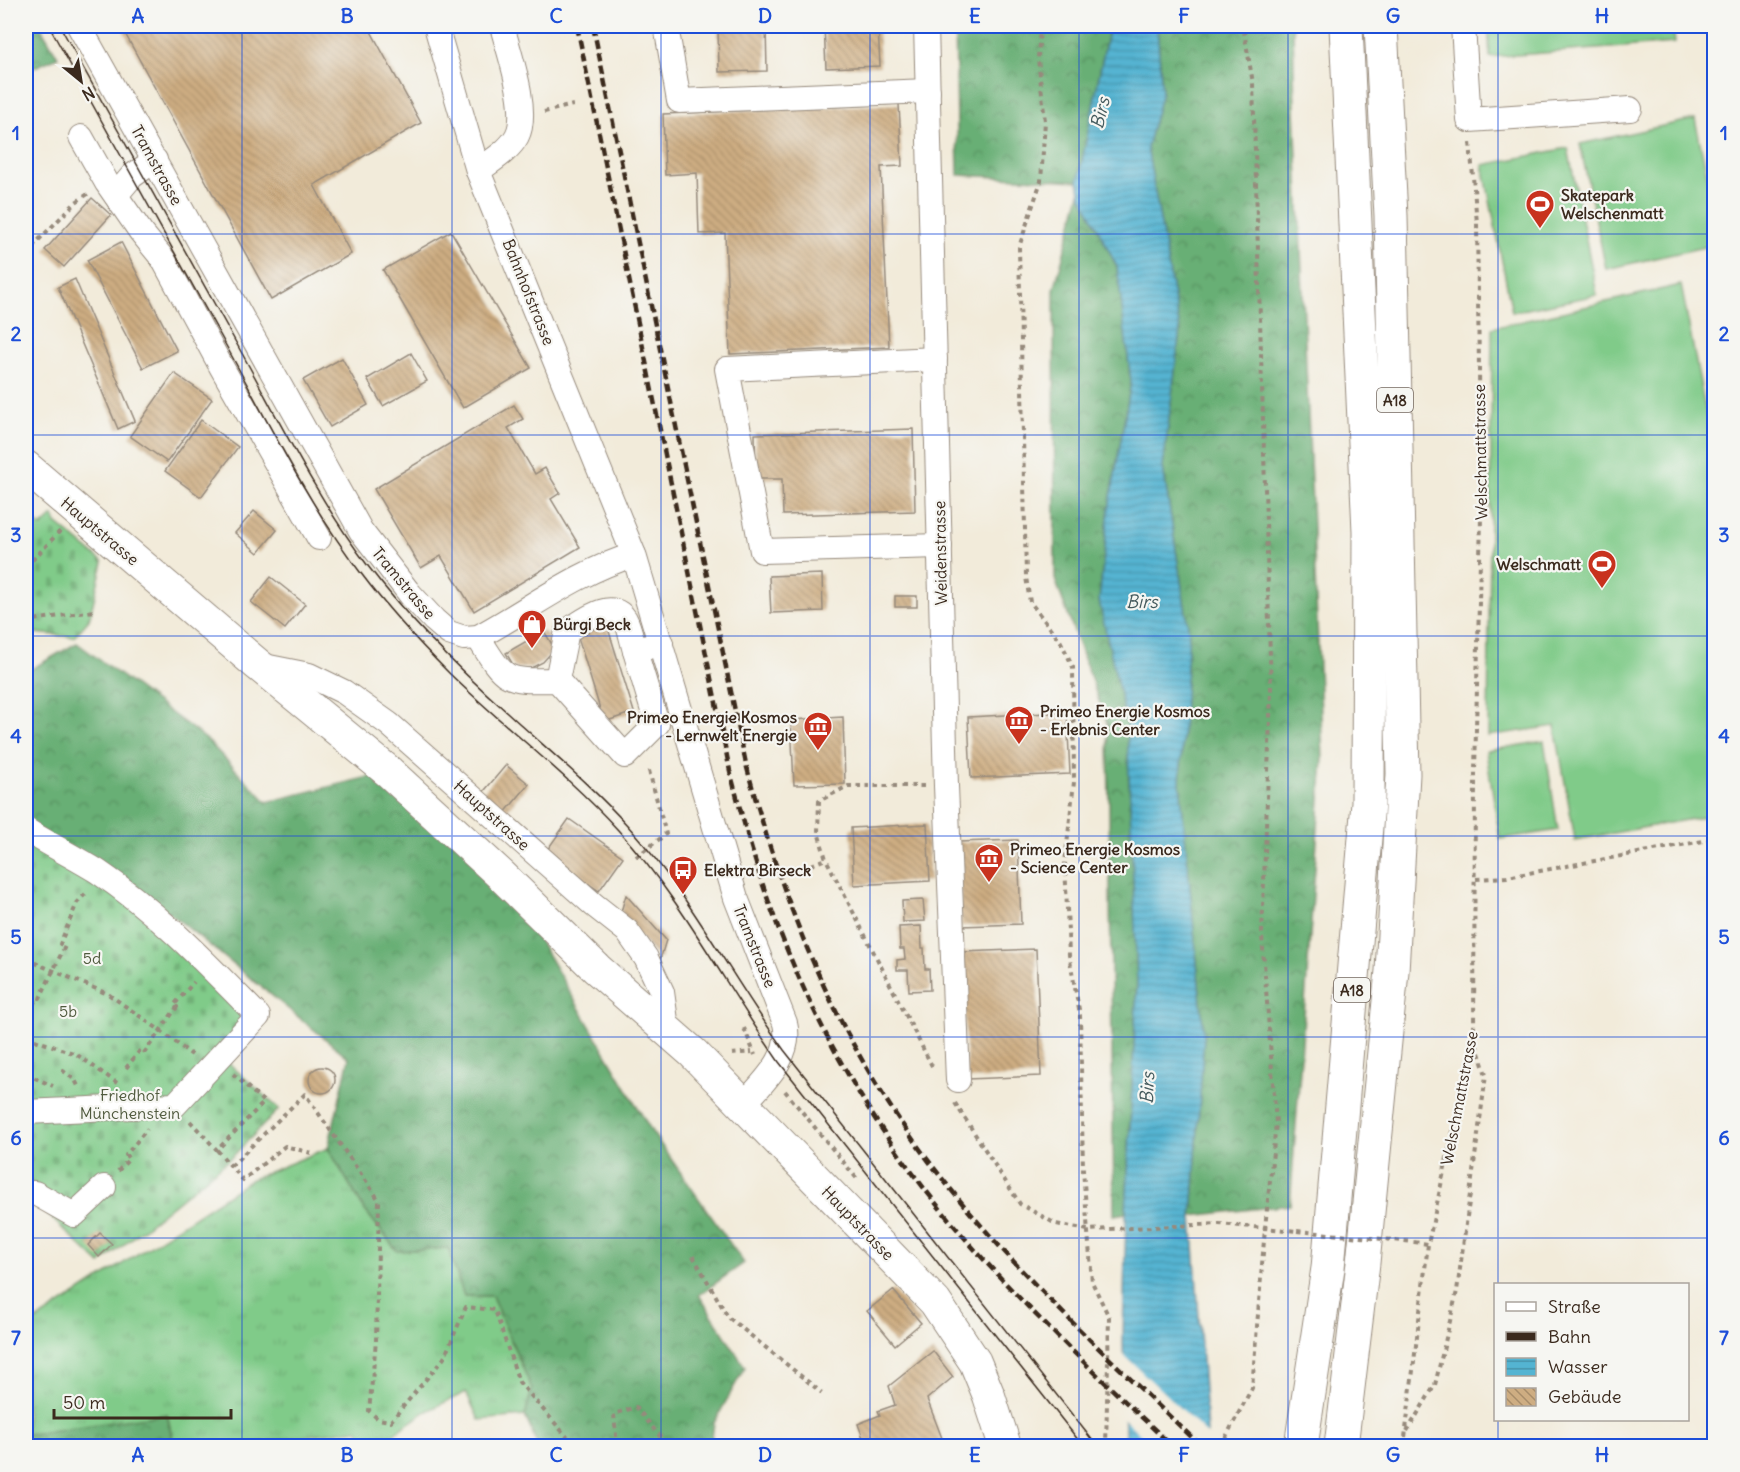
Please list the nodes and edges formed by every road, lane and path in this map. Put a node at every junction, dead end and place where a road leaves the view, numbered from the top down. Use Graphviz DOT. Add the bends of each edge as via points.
graph roads {
  1 [pos="79,26"];
  2 [pos="436,26"];
  3 [pos="502,26"];
  4 [pos="666,26"];
  5 [pos="926,26"];
  6 [pos="1040,26"];
  7 [pos="1243,26"];
  8 [pos="1346,26"];
  9 [pos="1381,26"];
  10 [pos="1463,26"];
  11 [pos="928,91"];
  12 [pos="573,105"];
  13 [pos="1630,109"];
  14 [pos="523,117"];
  15 [pos="1469,120"];
  16 [pos="81,137"];
  17 [pos="155,160"];
  18 [pos="478,171"];
  19 [pos="111,189"];
  20 [pos="26,254"];
  21 [pos="935,359"];
  22 [pos="26,467"];
  23 [pos="63,528"];
  24 [pos="319,538"];
  25 [pos="940,546"];
  26 [pos="634,555"];
  27 [pos="26,567"];
  28 [pos="94,611"];
  29 [pos="26,621"];
  30 [pos="478,637"];
  31 [pos="661,643"];
  32 [pos="635,651"];
  33 [pos="257,664"];
  34 [pos="557,680"];
  35 [pos="649,764"];
  36 [pos="946,786"];
  37 [pos="26,830"];
  38 [pos="1714,838"];
  39 [pos="636,858"];
  40 [pos="812,865"];
  41 [pos="1476,879"];
  42 [pos="86,896"];
  43 [pos="26,959"];
  44 [pos="53,971"];
  45 [pos="197,977"];
  46 [pos="26,1020"];
  47 [pos="667,1028"];
  48 [pos="744,1028"];
  49 [pos="161,1031"];
  50 [pos="1474,1036"];
  51 [pos="26,1037"];
  52 [pos="126,1068"];
  53 [pos="219,1069"];
  54 [pos="26,1074"];
  55 [pos="771,1074"];
  56 [pos="958,1080"];
  57 [pos="61,1089"];
  58 [pos="70,1089"];
  59 [pos="80,1089"];
  60 [pos="744,1104"];
  61 [pos="175,1105"];
  62 [pos="150,1106"];
  63 [pos="26,1112"];
  64 [pos="153,1132"];
  65 [pos="217,1150"];
  66 [pos="311,1153"];
  67 [pos="231,1166"];
  68 [pos="110,1179"];
  69 [pos="862,1185"];
  70 [pos="26,1193"];
  71 [pos="1265,1228"];
  72 [pos="1088,1230"];
  73 [pos="1428,1244"];
  74 [pos="693,1256"];
  75 [pos="822,1393"];
  76 [pos="1407,1431"];
  77 [pos="575,1446"];
  78 [pos="617,1446"];
  79 [pos="668,1446"];
  80 [pos="1005,1446"];
  81 [pos="1106,1446"];
  82 [pos="1221,1446"];
  83 [pos="1301,1446"];
  84 [pos="1341,1446"];
  85 [pos="1404,1446"];
  1 -- 17 [label="street, Tramstrasse"];
  2 -- 18 [label="street, Bahnhofstrasse"];
  3 -- 14 [label="street"];
  4 -- 11 [label="street" via="679,101"];
  5 -- 11 [label="street, Weidenstrasse"];
  6 -- 72 [label="path" via="1038,59 1045,122 1041,181 1019,247 1026,577 1030,602 1061,642 1073,667 1074,782 1065,863 1069,955 1080,1015"];
  7 -- 71 [label="path" via="1253,83 1271,690 1262,934 1276,1124"];
  8 -- 83 [label="highway, A18" via="1369,531 1368,803 1328,1268"];
  9 -- 84 [label="highway, A18" via="1391,216 1403,774 1392,971 1364,1263"];
  10 -- 15 [label="street"];
  11 -- 21 [label="street, Weidenstrasse"];
  12 -- 14 [label="path"];
  13 -- 15 [label="street"];
  14 -- 18 [label="street" via="517,137"];
  15 -- 41 [label="path, Welschmattstrasse" via="1476,223 1481,517"];
  16 -- 19 [label="street"];
  17 -- 19 [label="street"];
  17 -- 30 [label="street, Tramstrasse" via="361,531 434,620 449,633"];
  18 -- 26 [label="street, Bahnhofstrasse"];
  19 -- 20 [label="path" via="76,202"];
  19 -- 24 [label="street" via="163,259"];
  21 -- 25 [label="street, Weidenstrasse"];
  21 -- 25 [label="street" via="728,369 762,551"];
  22 -- 33 [label="main road, Hauptstrasse"];
  23 -- 27 [label="path"];
  25 -- 36 [label="street, Weidenstrasse"];
  26 -- 30 [label="street" via="579,576"];
  26 -- 31 [label="street, Tramstrasse"];
  28 -- 29 [label="path"];
  30 -- 34 [label="street" via="503,674 522,681"];
  31 -- 32 [label="street"];
  31 -- 55 [label="street, Tramstrasse" via="736,898 785,1023 786,1041"];
  32 -- 34 [label="street" via="620,613 612,609 603,611 567,632"];
  32 -- 34 [label="street" via="657,724 626,756"];
  33 -- 47 [label="main road, Hauptstrasse" via="389,772 597,969"];
  33 -- 47 [label="street, Hauptstrasse" via="309,675 344,692 380,718 627,932 646,958 662,992"];
  35 -- 39 [label="path" via="666,834"];
  36 -- 40 [label="path" via="848,786 819,801 818,832 826,859"];
  36 -- 56 [label="street, Weidenstrasse"];
  37 -- 53 [label="street" via="98,872 142,905 258,1016"];
  38 -- 41 [label="path" via="1507,877"];
  41 -- 50 [label="path, Welschmattstrasse"];
  42 -- 44 [label="path" via="77,903"];
  43 -- 44 [label="path"];
  44 -- 46 [label="path"];
  44 -- 49 [label="path" via="108,994"];
  45 -- 49 [label="path" via="174,1005 177,1007"];
  47 -- 60 [label="main road, Hauptstrasse"];
  48 -- 55 [label="path" via="752,1052"];
  49 -- 52 [label="path"];
  49 -- 53 [label="path"];
  50 -- 73 [label="path, Welschmattstrasse"];
  50 -- 76 [label="path" via="1486,1075 1457,1291 1435,1384"];
  51 -- 62 [label="path" via="76,1054"];
  53 -- 61 [label="street"];
  53 -- 65 [label="path" via="264,1102"];
  54 -- 57 [label="path"];
  55 -- 60 [label="street, Tramstrasse"];
  55 -- 69 [label="path"];
  58 -- 59 [label="path"];
  60 -- 80 [label="main road, Hauptstrasse" via="935,1302 975,1362"];
  61 -- 62 [label="street"];
  61 -- 65 [label="path"];
  62 -- 63 [label="street"];
  64 -- 68 [label="path" via="149,1128"];
  65 -- 67 [label="path"];
  66 -- 67 [label="path" via="285,1146 243,1180"];
  67 -- 77 [label="path" via="305,1094 379,1200 376,1341 369,1411 378,1419 391,1421 444,1358 465,1307 495,1310 519,1382"];
  68 -- 70 [label="street" via="74,1215 35,1193"];
  71 -- 72 [label="path" via="1219,1224"];
  71 -- 73 [label="path, bridge"];
  71 -- 82 [label="path" via="1252,1388"];
  72 -- 81 [label="path" via="1092,1282 1109,1317"];
  73 -- 76 [label="path, Welschmattstrasse"];
  74 -- 75 [label="path" via="728,1317"];
  76 -- 85 [label="path, Welschmattstrasse"];
  78 -- 79 [label="path" via="614,1414 636,1407"];
}
